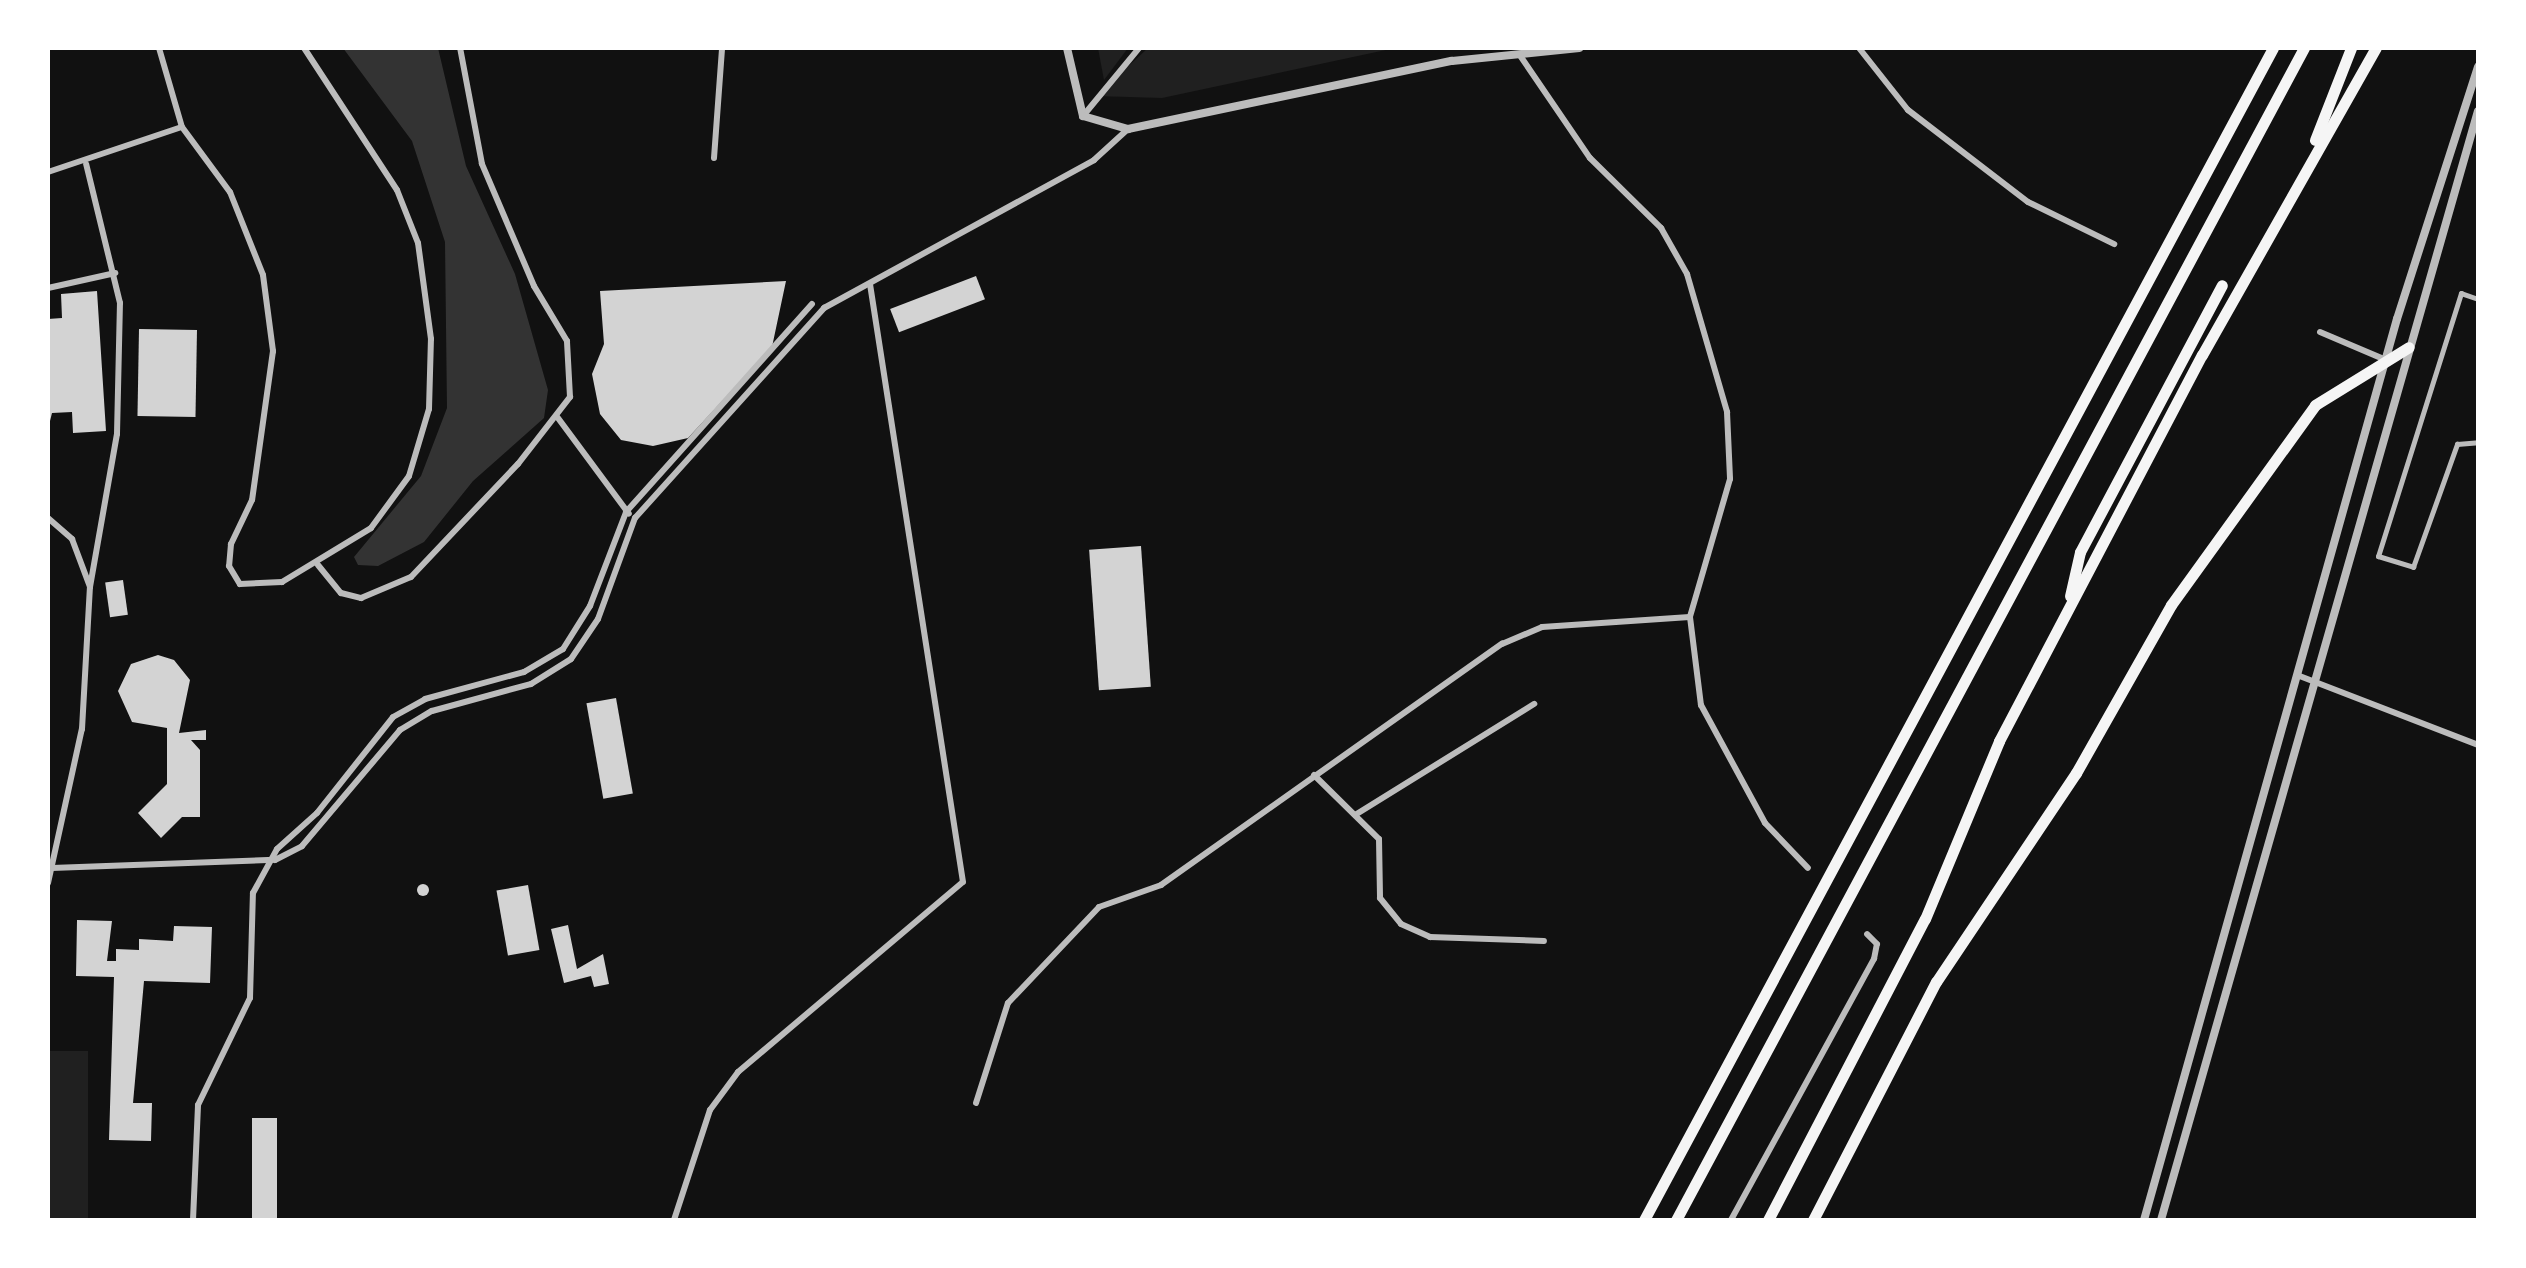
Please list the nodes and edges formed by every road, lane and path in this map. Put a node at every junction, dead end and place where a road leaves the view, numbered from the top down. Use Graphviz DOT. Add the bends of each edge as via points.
graph roads {
  1 [pos="159,48"];
  2 [pos="304,48"];
  3 [pos="460,48"];
  4 [pos="722,48"];
  5 [pos="1067,48"];
  6 [pos="1139,48"];
  7 [pos="1579,48"];
  8 [pos="1859,48"];
  9 [pos="2273,48"];
  10 [pos="2304,48"];
  11 [pos="2351,48"];
  12 [pos="2376,48"];
  13 [pos="1519,54"];
  14 [pos="2478,67"];
  15 [pos="2478,111"];
  16 [pos="1083,116"];
  17 [pos="182,127"];
  18 [pos="1128,129"];
  19 [pos="714,158"];
  20 [pos="86,164"];
  21 [pos="2303,170"];
  22 [pos="48,172"];
  23 [pos="2114,244"];
  24 [pos="115,273"];
  25 [pos="870,284"];
  26 [pos="2222,285"];
  27 [pos="48,288"];
  28 [pos="2478,299"];
  29 [pos="812,304"];
  30 [pos="2320,332"];
  31 [pos="2409,347"];
  32 [pos="770,350"];
  33 [pos="779,358"];
  34 [pos="2386,360"];
  35 [pos="558,418"];
  36 [pos="2478,442"];
  37 [pos="626,512"];
  38 [pos="48,518"];
  39 [pos="635,518"];
  40 [pos="318,565"];
  41 [pos="90,587"];
  42 [pos="1690,617"];
  43 [pos="563,649"];
  44 [pos="571,659"];
  45 [pos="2041,665"];
  46 [pos="2297,675"];
  47 [pos="2313,680"];
  48 [pos="1534,704"];
  49 [pos="2478,745"];
  50 [pos="1314,775"];
  51 [pos="1355,815"];
  52 [pos="275,860"];
  53 [pos="52,868"];
  54 [pos="1808,868"];
  55 [pos="48,883"];
  56 [pos="1867,934"];
  57 [pos="1544,941"];
  58 [pos="976,1103"];
  59 [pos="193,1220"];
  60 [pos="674,1220"];
  61 [pos="1644,1220"];
  62 [pos="1676,1220"];
  63 [pos="1731,1220"];
  64 [pos="1768,1220"];
  65 [pos="1813,1220"];
  66 [pos="2144,1220"];
  67 [pos="2161,1220"];
  1 -- 17 [label="street"];
  2 -- 40 [label="street" via="397,190 418,243 431,339 429,409 409,476 371,528"];
  3 -- 35 [label="street" via="482,164 534,286 567,341 570,397"];
  4 -- 19 [label="street"];
  5 -- 16 [label="street"];
  6 -- 16 [label="street"];
  7 -- 13 [label="street"];
  8 -- 23 [label="street" via="1908,110 2028,202"];
  9 -- 61 [label="highway"];
  10 -- 62 [label="highway"];
  11 -- 21 [label="highway"];
  12 -- 21 [label="highway"];
  13 -- 18 [label="street" via="1452,61"];
  13 -- 42 [label="street" via="1590,158 1661,228 1687,274 1707,337 1727,412 1730,479"];
  14 -- 34 [label="street" via="2448,142"];
  15 -- 31 [label="street"];
  16 -- 18 [label="street"];
  17 -- 20 [label="street"];
  17 -- 40 [label="street" via="230,192 263,275 273,351 252,500 229,566 240,584 282,582"];
  18 -- 25 [label="street" via="1094,160"];
  20 -- 22 [label="street"];
  20 -- 24 [label="street"];
  21 -- 45 [label="highway"];
  24 -- 27 [label="street"];
  24 -- 41 [label="street" via="117,434"];
  25 -- 33 [label="street" via="824,308"];
  25 -- 60 [label="street" via="963,882 738,1072 710,1110"];
  26 -- 45 [label="highway" via="2080,552 2075,585"];
  28 -- 36 [label="street" via="2461,293 2378,556 2413,567 2457,444"];
  29 -- 32 [label="street"];
  30 -- 34 [label="street"];
  31 -- 34 [label="highway"];
  31 -- 47 [label="street"];
  32 -- 33 [label="street"];
  32 -- 37 [label="street"];
  33 -- 39 [label="street"];
  34 -- 46 [label="street"];
  34 -- 65 [label="highway" via="2341,384 2295,428 2158,625 2076,773 1936,982"];
  35 -- 37 [label="street"];
  35 -- 40 [label="street" via="411,577 384,594 341,593"];
  37 -- 39 [label="street"];
  37 -- 43 [label="street" via="590,606"];
  38 -- 41 [label="street" via="72,539"];
  39 -- 44 [label="street" via="598,619"];
  41 -- 53 [label="street" via="89,686"];
  42 -- 50 [label="street" via="1542,627 1502,644"];
  42 -- 54 [label="street" via="1701,705 1765,823"];
  43 -- 44 [label="street"];
  43 -- 52 [label="street" via="524,672 464,685 393,717"];
  44 -- 52 [label="street" via="531,684 446,706 400,730 376,751 324,826"];
  45 -- 64 [label="highway" via="1999,741 1925,919"];
  46 -- 47 [label="street"];
  46 -- 66 [label="street"];
  47 -- 49 [label="street"];
  47 -- 67 [label="street"];
  48 -- 51 [label="street"];
  50 -- 51 [label="street"];
  50 -- 58 [label="street" via="1161,885 1099,907 1043,961 1008,1003"];
  51 -- 57 [label="street" via="1379,839 1380,898 1401,924 1430,937"];
  52 -- 53 [label="street"];
  52 -- 59 [label="street" via="253,893 250,998 198,1105"];
  53 -- 55 [label="street"];
  56 -- 63 [label="street" via="1877,944 1874,959"];
}
